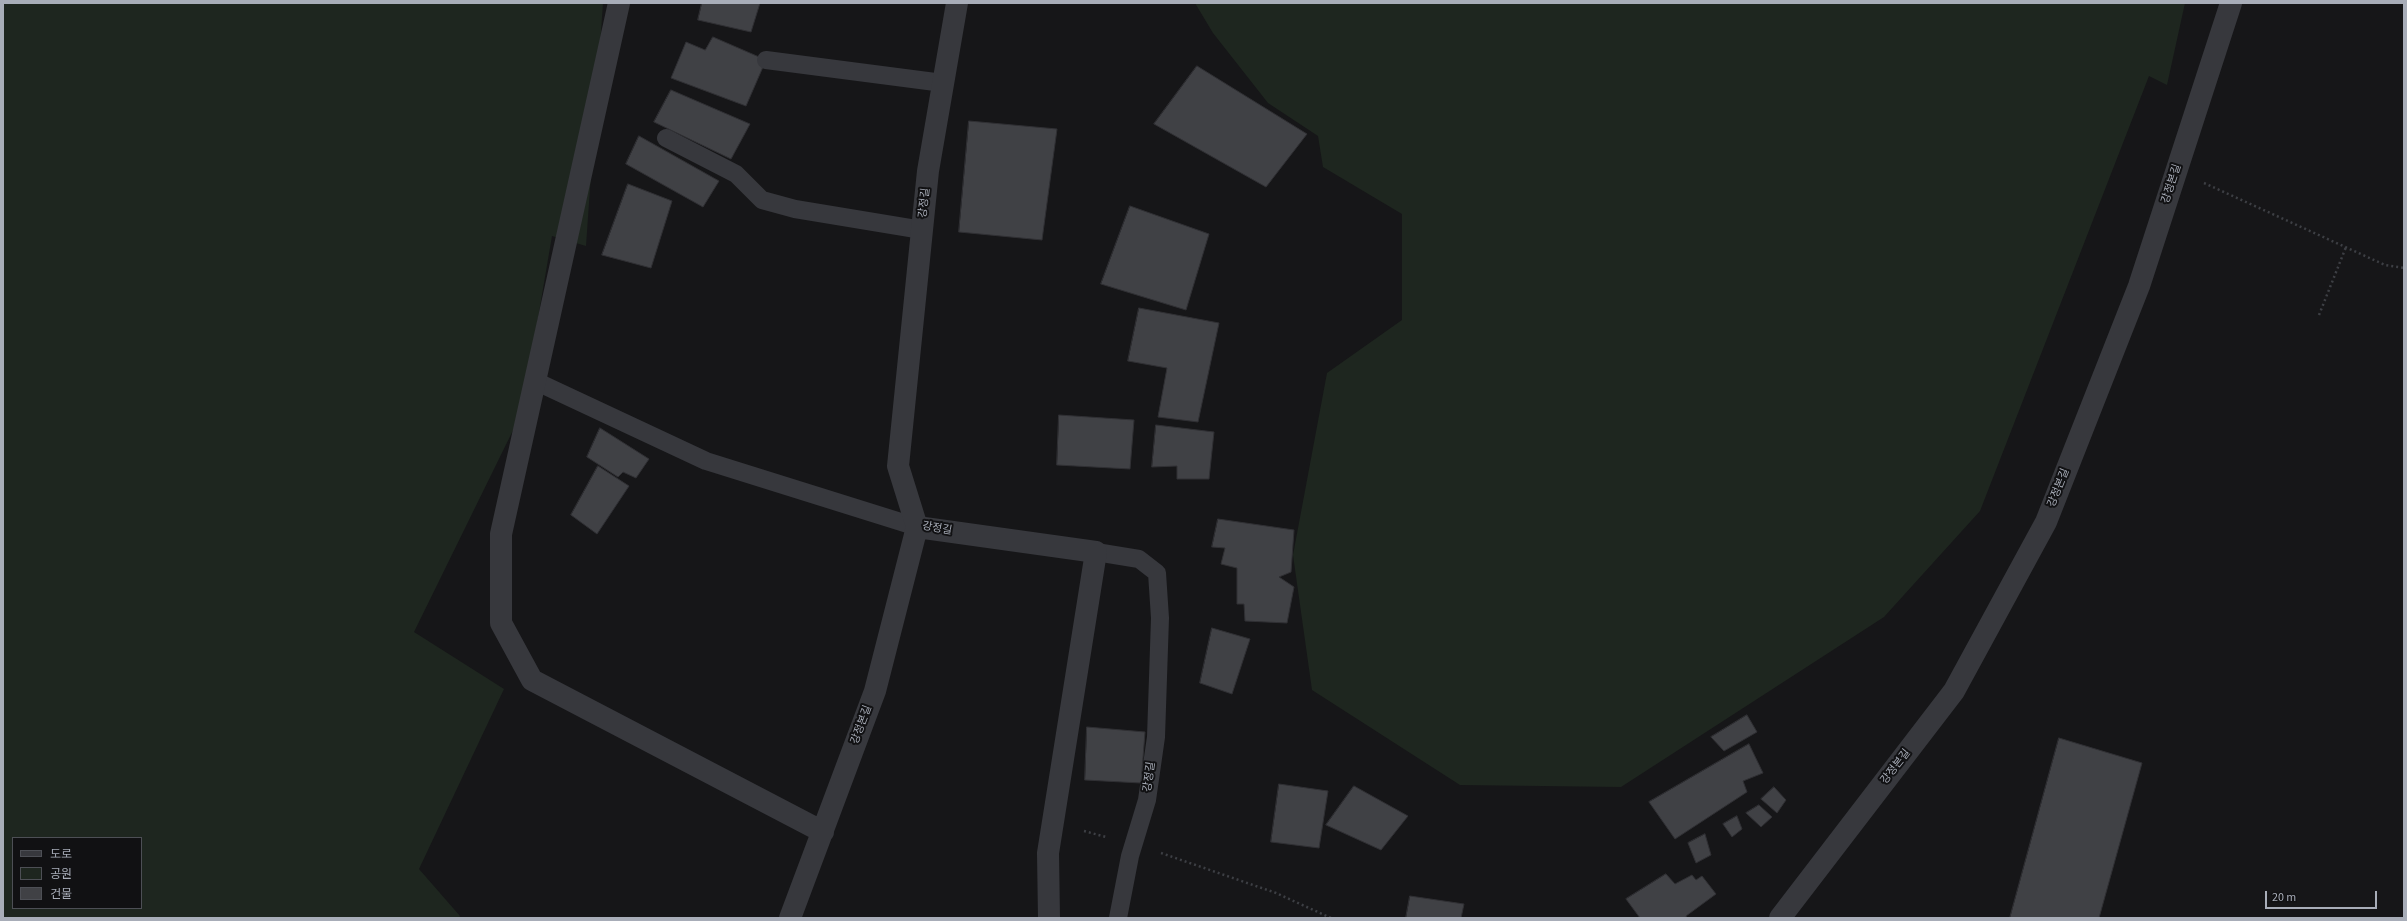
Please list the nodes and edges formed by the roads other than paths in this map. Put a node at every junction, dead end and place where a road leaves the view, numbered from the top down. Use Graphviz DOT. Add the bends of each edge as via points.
graph roads {
  1 [pos="619,3"];
  2 [pos="956,3"];
  3 [pos="2231,3"];
  4 [pos="766,60"];
  5 [pos="943,83"];
  6 [pos="666,138"];
  7 [pos="922,230"];
  8 [pos="535,381"];
  9 [pos="917,527"];
  10 [pos="1096,552"];
  11 [pos="823,832"];
  12 [pos="790,918"];
  13 [pos="1049,918"];
  14 [pos="1118,918"];
  15 [pos="1780,918"];
  1 -- 8 [label="street"];
  2 -- 5 [label="street, 강정길"];
  3 -- 15 [label="street, 강정본길" via="2139,286 2046,522 1954,691"];
  4 -- 5 [label="lane"];
  5 -- 7 [label="street, 강정길" via="928,171"];
  6 -- 7 [label="lane" via="736,174 762,200 795,209"];
  7 -- 9 [label="street, 강정길" via="898,466"];
  8 -- 9 [label="lane" via="706,461"];
  8 -- 11 [label="street" via="501,534 501,623 532,680"];
  9 -- 10 [label="street, 강정길"];
  9 -- 11 [label="street, 강정본길" via="875,691"];
  10 -- 13 [label="street" via="1048,853"];
  10 -- 14 [label="lane, 강정길" via="1139,559 1157,573 1160,618 1156,737 1147,800 1133,845"];
  11 -- 12 [label="street, 강정본길"];
}
